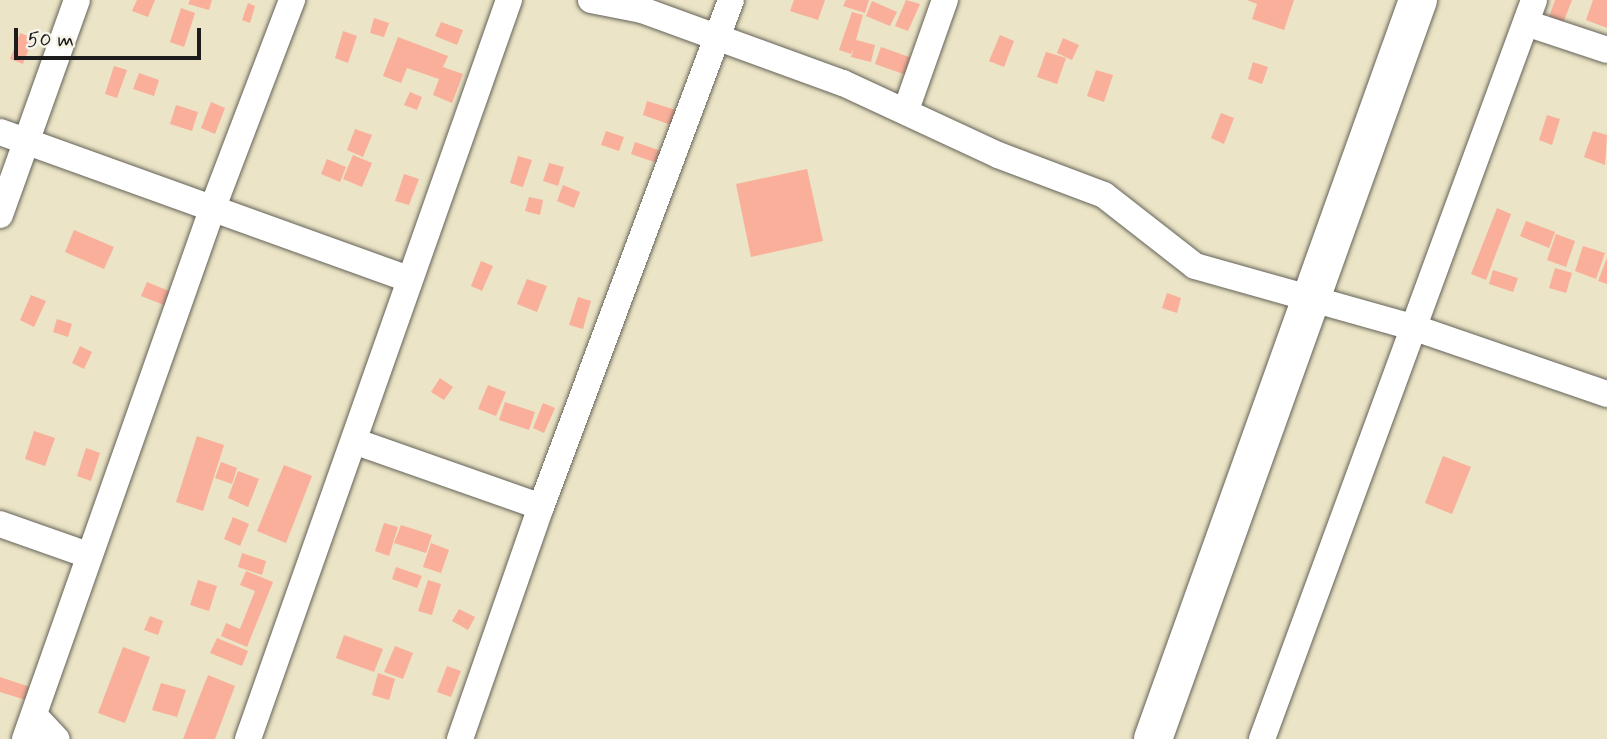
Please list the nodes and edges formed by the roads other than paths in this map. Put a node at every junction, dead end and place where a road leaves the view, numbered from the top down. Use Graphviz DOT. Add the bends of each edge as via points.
graph roads {
  1 [pos="77,0"];
  2 [pos="292,0"];
  3 [pos="509,0"];
  4 [pos="591,0"];
  5 [pos="731,0"];
  6 [pos="946,0"];
  7 [pos="1418,0"];
  8 [pos="1530,11"];
  9 [pos="717,39"];
  10 [pos="1607,50"];
  11 [pos="906,110"];
  12 [pos="0,132"];
  13 [pos="26,142"];
  14 [pos="213,207"];
  15 [pos="0,215"];
  16 [pos="410,279"];
  17 [pos="1311,298"];
  18 [pos="1415,328"];
  19 [pos="1607,394"];
  20 [pos="354,441"];
  21 [pos="541,508"];
  22 [pos="0,524"];
  23 [pos="88,555"];
  24 [pos="30,727"];
  25 [pos="56,739"];
  26 [pos="248,739"];
  27 [pos="460,739"];
  28 [pos="1153,739"];
  29 [pos="1262,739"];
  1 -- 13 [label="street"];
  2 -- 14 [label="street"];
  3 -- 16 [label="street"];
  4 -- 9 [label="street" via="642,10"];
  5 -- 9 [label="street"];
  6 -- 11 [label="street"];
  7 -- 17 [label="street"];
  8 -- 10 [label="street"];
  8 -- 18 [label="street"];
  9 -- 11 [label="street"];
  9 -- 21 [label="street"];
  11 -- 17 [label="street" via="998,155 1104,195 1195,266"];
  12 -- 13 [label="street"];
  13 -- 14 [label="street"];
  13 -- 15 [label="street"];
  14 -- 16 [label="street"];
  14 -- 23 [label="street"];
  16 -- 20 [label="street"];
  17 -- 18 [label="street"];
  17 -- 28 [label="street"];
  18 -- 19 [label="street"];
  18 -- 29 [label="street"];
  20 -- 21 [label="street"];
  20 -- 26 [label="street"];
  21 -- 27 [label="street"];
  22 -- 23 [label="street"];
  23 -- 24 [label="street"];
  24 -- 25 [label="street"];
}
